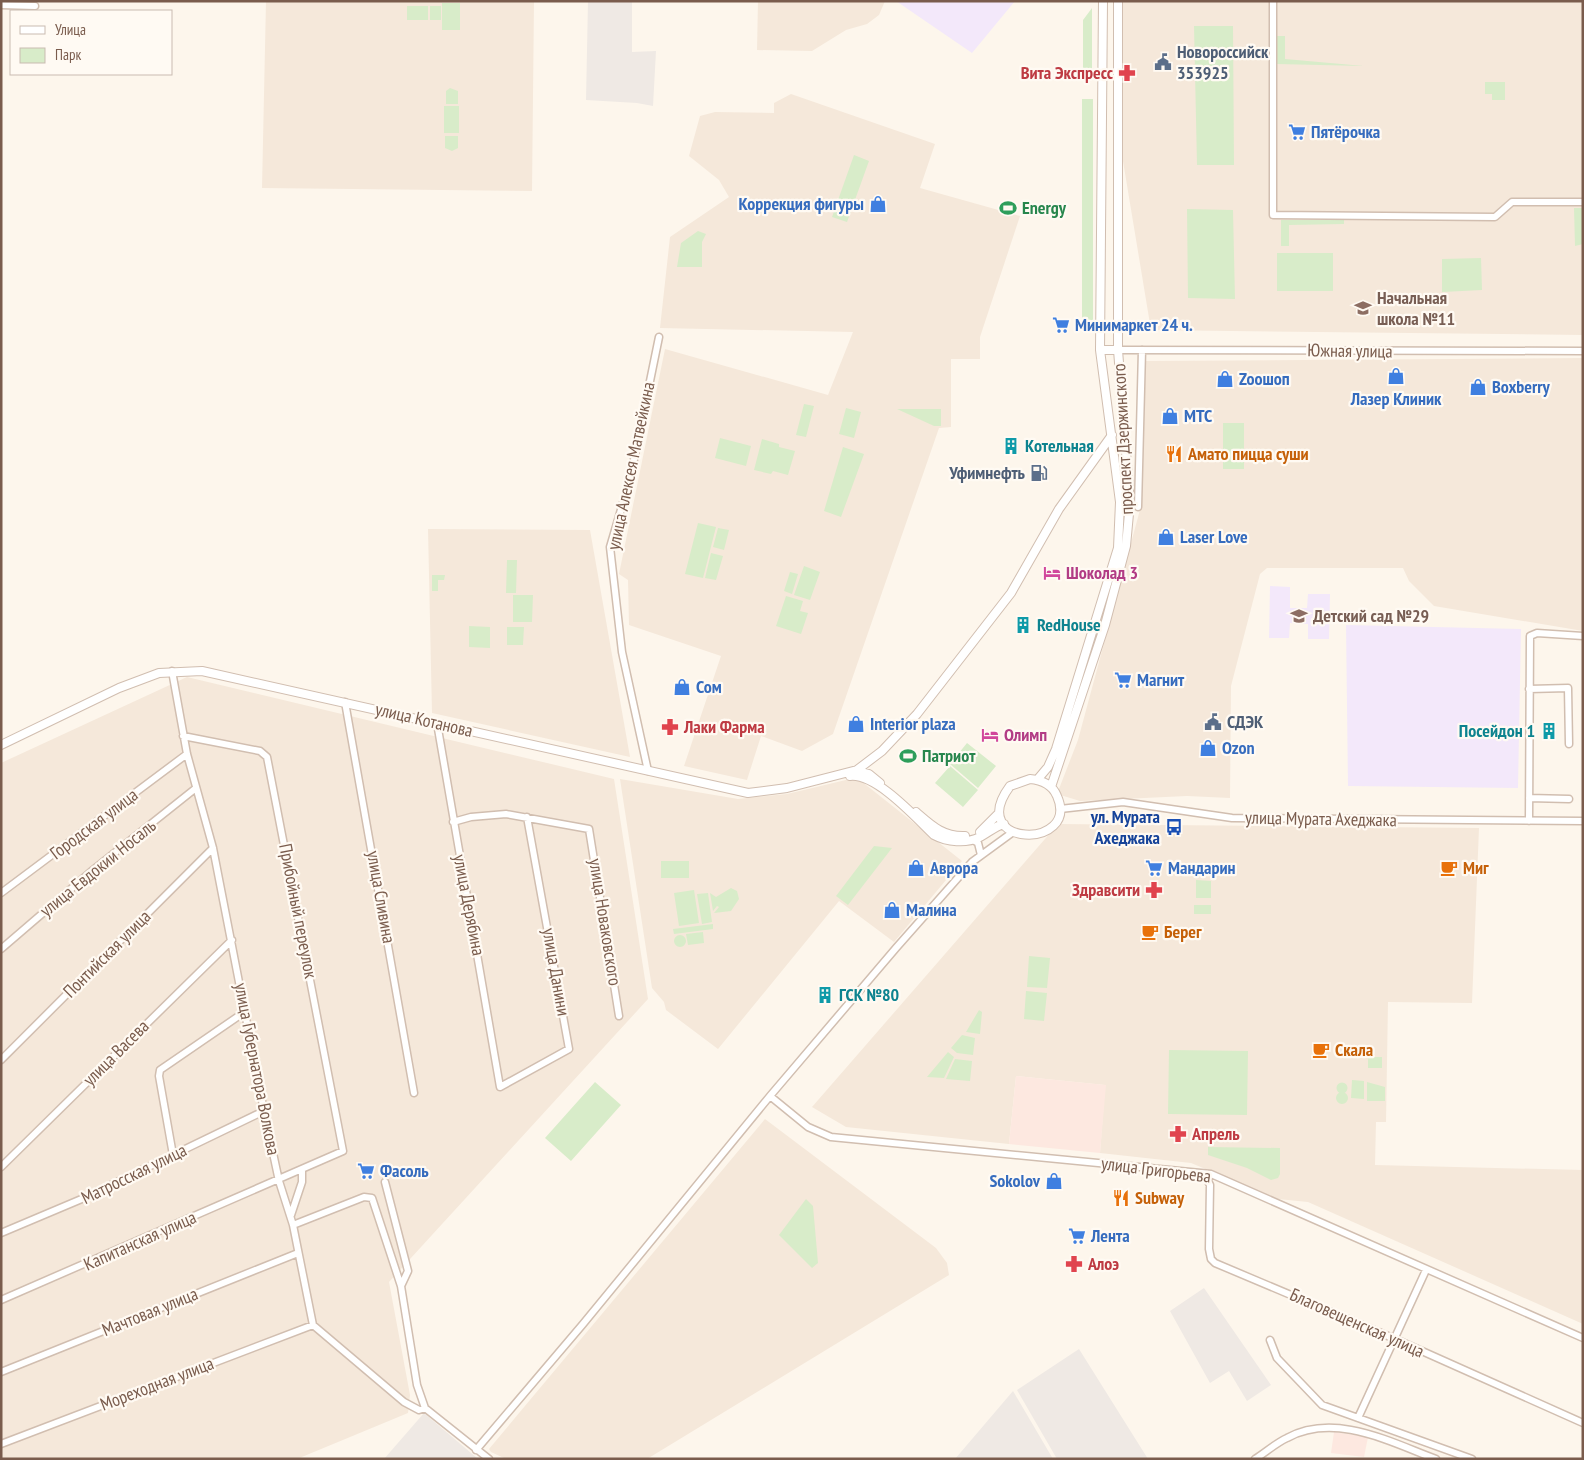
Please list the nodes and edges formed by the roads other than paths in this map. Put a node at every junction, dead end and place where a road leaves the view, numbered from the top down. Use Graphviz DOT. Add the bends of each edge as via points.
graph roads {
  1 [pos="1103,1"];
  2 [pos="1118,1"];
  3 [pos="1273,1"];
  4 [pos="1,5"];
  5 [pos="35,6"];
  6 [pos="1583,202"];
  7 [pos="659,337"];
  8 [pos="1100,350"];
  9 [pos="1118,350"];
  10 [pos="1142,350"];
  11 [pos="1583,351"];
  12 [pos="1112,435"];
  13 [pos="1114,449"];
  14 [pos="1102,451"];
  15 [pos="1138,507"];
  16 [pos="1583,636"];
  17 [pos="172,671"];
  18 [pos="1529,689"];
  19 [pos="345,702"];
  20 [pos="437,723"];
  21 [pos="184,736"];
  22 [pos="1569,744"];
  23 [pos="1,745"];
  24 [pos="187,754"];
  25 [pos="871,761"];
  26 [pos="857,770"];
  27 [pos="648,771"];
  28 [pos="869,774"];
  29 [pos="1037,780"];
  30 [pos="1051,786"];
  31 [pos="196,788"];
  32 [pos="787,788"];
  33 [pos="1529,798"];
  34 [pos="1569,799"];
  35 [pos="1060,809"];
  36 [pos="998,814"];
  37 [pos="528,817"];
  38 [pos="1529,821"];
  39 [pos="453,822"];
  40 [pos="1583,822"];
  41 [pos="1004,824"];
  42 [pos="1013,832"];
  43 [pos="973,840"];
  44 [pos="213,848"];
  45 [pos="981,854"];
  46 [pos="1,893"];
  47 [pos="232,940"];
  48 [pos="1,949"];
  49 [pos="246,1012"];
  50 [pos="619,1016"];
  51 [pos="1,1060"];
  52 [pos="500,1087"];
  53 [pos="414,1093"];
  54 [pos="770,1096"];
  55 [pos="264,1111"];
  56 [pos="343,1151"];
  57 [pos="173,1155"];
  58 [pos="1,1167"];
  59 [pos="302,1171"];
  60 [pos="1204,1174"];
  61 [pos="279,1181"];
  62 [pos="386,1182"];
  63 [pos="290,1216"];
  64 [pos="293,1225"];
  65 [pos="1,1234"];
  66 [pos="298,1253"];
  67 [pos="1426,1270"];
  68 [pos="401,1286"];
  69 [pos="1,1300"];
  70 [pos="313,1324"];
  71 [pos="1583,1338"];
  72 [pos="1395,1339"];
  73 [pos="1270,1340"];
  74 [pos="1,1372"];
  75 [pos="425,1409"];
  76 [pos="1358,1418"];
  77 [pos="1583,1423"];
  78 [pos="1,1444"];
  79 [pos="476,1450"];
  80 [pos="489,1459"];
  81 [pos="1255,1459"];
  82 [pos="1436,1459"];
  83 [pos="1472,1459"];
  1 -- 8 [label="street, проспект Дзержинского"];
  2 -- 9 [label="street, проспект Дзержинского"];
  3 -- 6 [label="street" via="1273,215 1495,217 1512,202"];
  4 -- 5 [label="street"];
  7 -- 27 [label="street, улица Алексея Матвейкина" via="635,457 610,547 622,652"];
  8 -- 9 [label="street, проспект Дзержинского"];
  8 -- 12 [label="street, проспект Дзержинского"];
  9 -- 10 [label="street, Южная улица"];
  9 -- 30 [label="street, проспект Дзержинского" via="1130,503 1126,546 1105,625"];
  10 -- 11 [label="street, Южная улица"];
  10 -- 15 [label="street"];
  12 -- 13 [label="street, проспект Дзержинского"];
  12 -- 14 [label="street, проспект Дзержинского"];
  13 -- 14 [label="street" via="1109,447"];
  13 -- 29 [label="street, проспект Дзержинского" via="1120,502 1118,548 1056,749 1048,767"];
  14 -- 25 [label="street, проспект Дзержинского" via="1059,509 1011,593 917,714"];
  16 -- 18 [label="street" via="1533,634 1529,640"];
  17 -- 19 [label="street, улица Котанова" via="210,672"];
  17 -- 21 [label="street, улица Губернатора Волкова"];
  17 -- 23 [label="street, улица Котанова" via="120,688"];
  18 -- 22 [label="street" via="1568,688"];
  18 -- 33 [label="street"];
  19 -- 20 [label="street, улица Котанова"];
  19 -- 53 [label="street, улица Сливина"];
  20 -- 27 [label="street, улица Котанова"];
  20 -- 39 [label="street, улица Дерябина"];
  21 -- 24 [label="street, улица Губернатора Волкова"];
  21 -- 56 [label="street, Прибойный переулок" via="260,751 267,757"];
  24 -- 31 [label="street, улица Губернатора Волкова"];
  24 -- 46 [label="street, Городская улица"];
  25 -- 26 [label="street, проспект Дзержинского"];
  25 -- 28 [label="street"];
  26 -- 28 [label="street"];
  26 -- 32 [label="street, улица Котанова"];
  27 -- 32 [label="street, улица Котанова" via="748,793"];
  28 -- 36 [label="street" via="933,828 944,833 973,835 982,831"];
  29 -- 30 [label="street"];
  29 -- 36 [label="street" via="1016,782 1010,786"];
  30 -- 35 [label="street"];
  31 -- 44 [label="street, улица Губернатора Волкова"];
  31 -- 48 [label="street, улица Евдокии Носаль"];
  32 -- 43 [label="street" via="858,775 885,791 934,835 950,841"];
  33 -- 34 [label="street"];
  33 -- 38 [label="street"];
  35 -- 38 [label="street, улица Мурата Ахеджака" via="1123,802 1232,818"];
  35 -- 42 [label="street" via="1056,822 1046,832 1026,836"];
  36 -- 41 [label="street"];
  37 -- 39 [label="street" via="506,814"];
  37 -- 50 [label="street, улица Новаковского" via="590,829"];
  37 -- 52 [label="street, улица Данини" via="569,1049"];
  38 -- 40 [label="street, улица Мурата Ахеджака"];
  39 -- 52 [label="street, улица Дерябина"];
  41 -- 42 [label="street"];
  41 -- 43 [label="street"];
  42 -- 45 [label="street"];
  43 -- 45 [label="street" via="978,843"];
  44 -- 47 [label="street, улица Губернатора Волкова"];
  44 -- 51 [label="street, Понтийская улица"];
  45 -- 54 [label="street"];
  47 -- 49 [label="street, улица Губернатора Волкова"];
  47 -- 58 [label="street, улица Васева"];
  49 -- 55 [label="street, улица Губернатора Волкова"];
  49 -- 57 [label="street" via="160,1070"];
  54 -- 60 [label="street, улица Григорьева" via="808,1127 831,1137"];
  54 -- 79 [label="street" via="584,1324"];
  55 -- 57 [label="street, Матросская улица"];
  55 -- 61 [label="street, улица Губернатора Волкова"];
  56 -- 59 [label="street, Капитанская улица"];
  57 -- 65 [label="street, Матросская улица" via="58,1211"];
  59 -- 61 [label="street, Капитанская улица"];
  59 -- 63 [label="street" via="302,1182"];
  60 -- 67 [label="street, улица Григорьева" via="1211,1174"];
  60 -- 72 [label="street, Благовещенская улица" via="1210,1185 1209,1249 1215,1263"];
  61 -- 63 [label="street, улица Губернатора Волкова"];
  61 -- 69 [label="street, Капитанская улица"];
  62 -- 68 [label="street" via="408,1271"];
  63 -- 64 [label="street, улица Губернатора Волкова"];
  64 -- 66 [label="street, улица Губернатора Волкова"];
  64 -- 68 [label="street" via="364,1197 372,1198"];
  66 -- 70 [label="street, улица Губернатора Волкова"];
  66 -- 74 [label="street, Мачтовая улица"];
  67 -- 71 [label="street, улица Григорьева"];
  67 -- 72 [label="street"];
  68 -- 75 [label="street" via="417,1385"];
  70 -- 75 [label="street" via="404,1402 418,1410"];
  70 -- 78 [label="street, Мореходная улица"];
  72 -- 76 [label="street"];
  72 -- 77 [label="street, Благовещенская улица"];
  73 -- 76 [label="street" via="1277,1358 1315,1398 1331,1409"];
  75 -- 79 [label="street"];
  76 -- 83 [label="street"];
  79 -- 80 [label="street"];
  81 -- 82 [label="street" via="1288,1437 1325,1427 1357,1430"];
}
